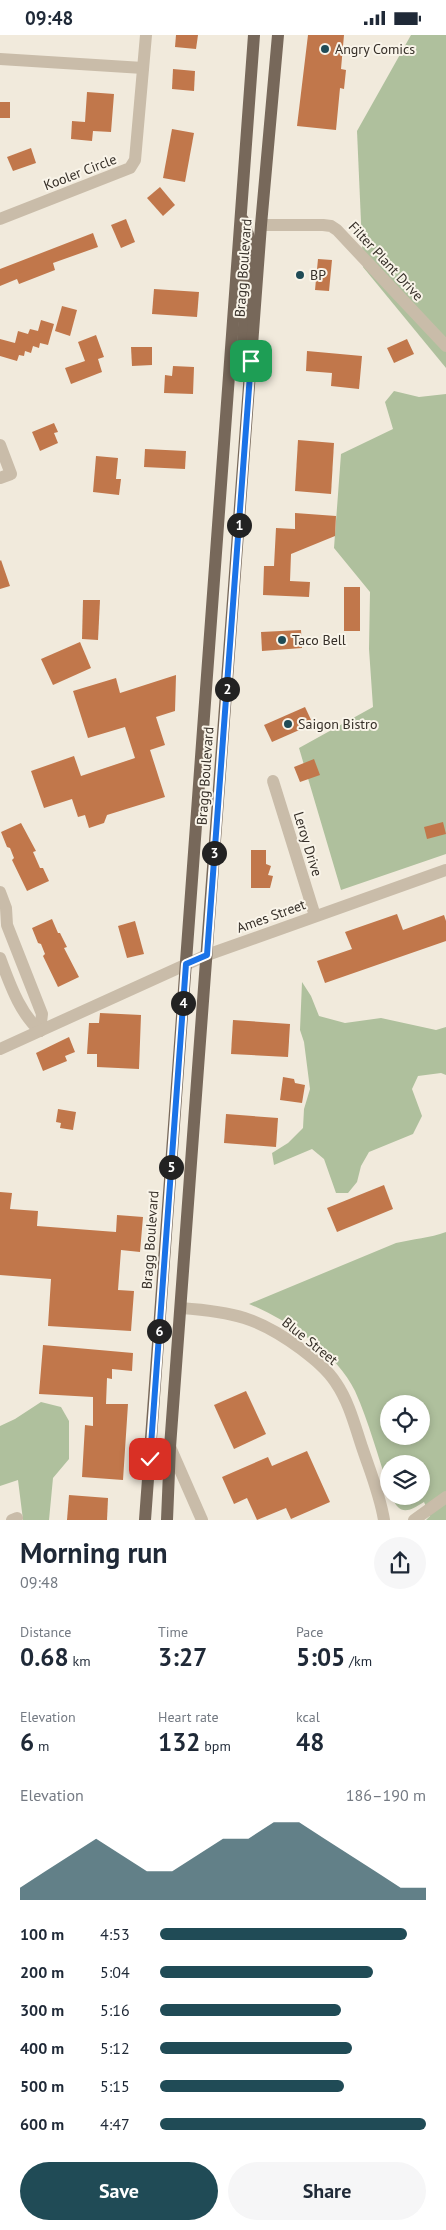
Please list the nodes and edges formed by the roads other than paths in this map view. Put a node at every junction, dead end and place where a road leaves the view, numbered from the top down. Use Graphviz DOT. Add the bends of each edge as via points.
graph roads {
  1 [pos="146,35"];
  2 [pos="254,35"];
  3 [pos="278,35"];
  4 [pos="0,59"];
  5 [pos="143,68"];
  6 [pos="241,216"];
  7 [pos="0,219"];
  8 [pos="261,225"];
  9 [pos="446,346"];
  10 [pos="251,357"];
  11 [pos="0,445"];
  12 [pos="5,476"];
  13 [pos="273,781"];
  14 [pos="446,870"];
  15 [pos="0,892"];
  16 [pos="315,916"];
  17 [pos="207,955"];
  18 [pos="0,959"];
  19 [pos="186,964"];
  20 [pos="40,1031"];
  21 [pos="0,1049"];
  22 [pos="181,1307"];
  23 [pos="170,1447"];
  24 [pos="446,1497"];
  25 [pos="145,1520"];
  26 [pos="167,1520"];
  27 [pos="202,1520"];
  28 [pos="384,1520"];
  29 [pos="414,1520"];
  1 -- 5 [label="street, Kooler Circle"];
  2 -- 6 [label="main road, Bragg Boulevard"];
  3 -- 8 [label="main road, Bragg Boulevard"];
  4 -- 5 [label="street"];
  5 -- 7 [label="street, Kooler Circle" via="135,159 130,168"];
  6 -- 10 [label="main road" via="250,240 243,342"];
  6 -- 19 [label="main road, Bragg Boulevard"];
  8 -- 9 [label="street, Filter Plant Drive" via="323,225 338,230"];
  8 -- 10 [label="main road, Bragg Boulevard"];
  10 -- 17 [label="main road, Bragg Boulevard"];
  11 -- 12 [label="street"];
  13 -- 16 [label="street, Leroy Drive"];
  14 -- 16 [label="street, Ames Street"];
  15 -- 20 [label="street" via="6,908 7,925 42,1014"];
  16 -- 17 [label="street, Ames Street"];
  17 -- 19 [label="street, Ames Street"];
  17 -- 22 [label="main road, Bragg Boulevard"];
  18 -- 20 [label="street" via="29,1020"];
  19 -- 20 [label="street, Ames Street"];
  19 -- 25 [label="main road, Bragg Boulevard"];
  20 -- 21 [label="street, Ames Street"];
  22 -- 23 [label="main road, Bragg Boulevard"];
  22 -- 28 [label="street, Blue Street" via="230,1313 260,1323 324,1367 347,1405"];
  23 -- 26 [label="main road, Bragg Boulevard"];
  23 -- 27 [label="street"];
  24 -- 29 [label="street"];
}
